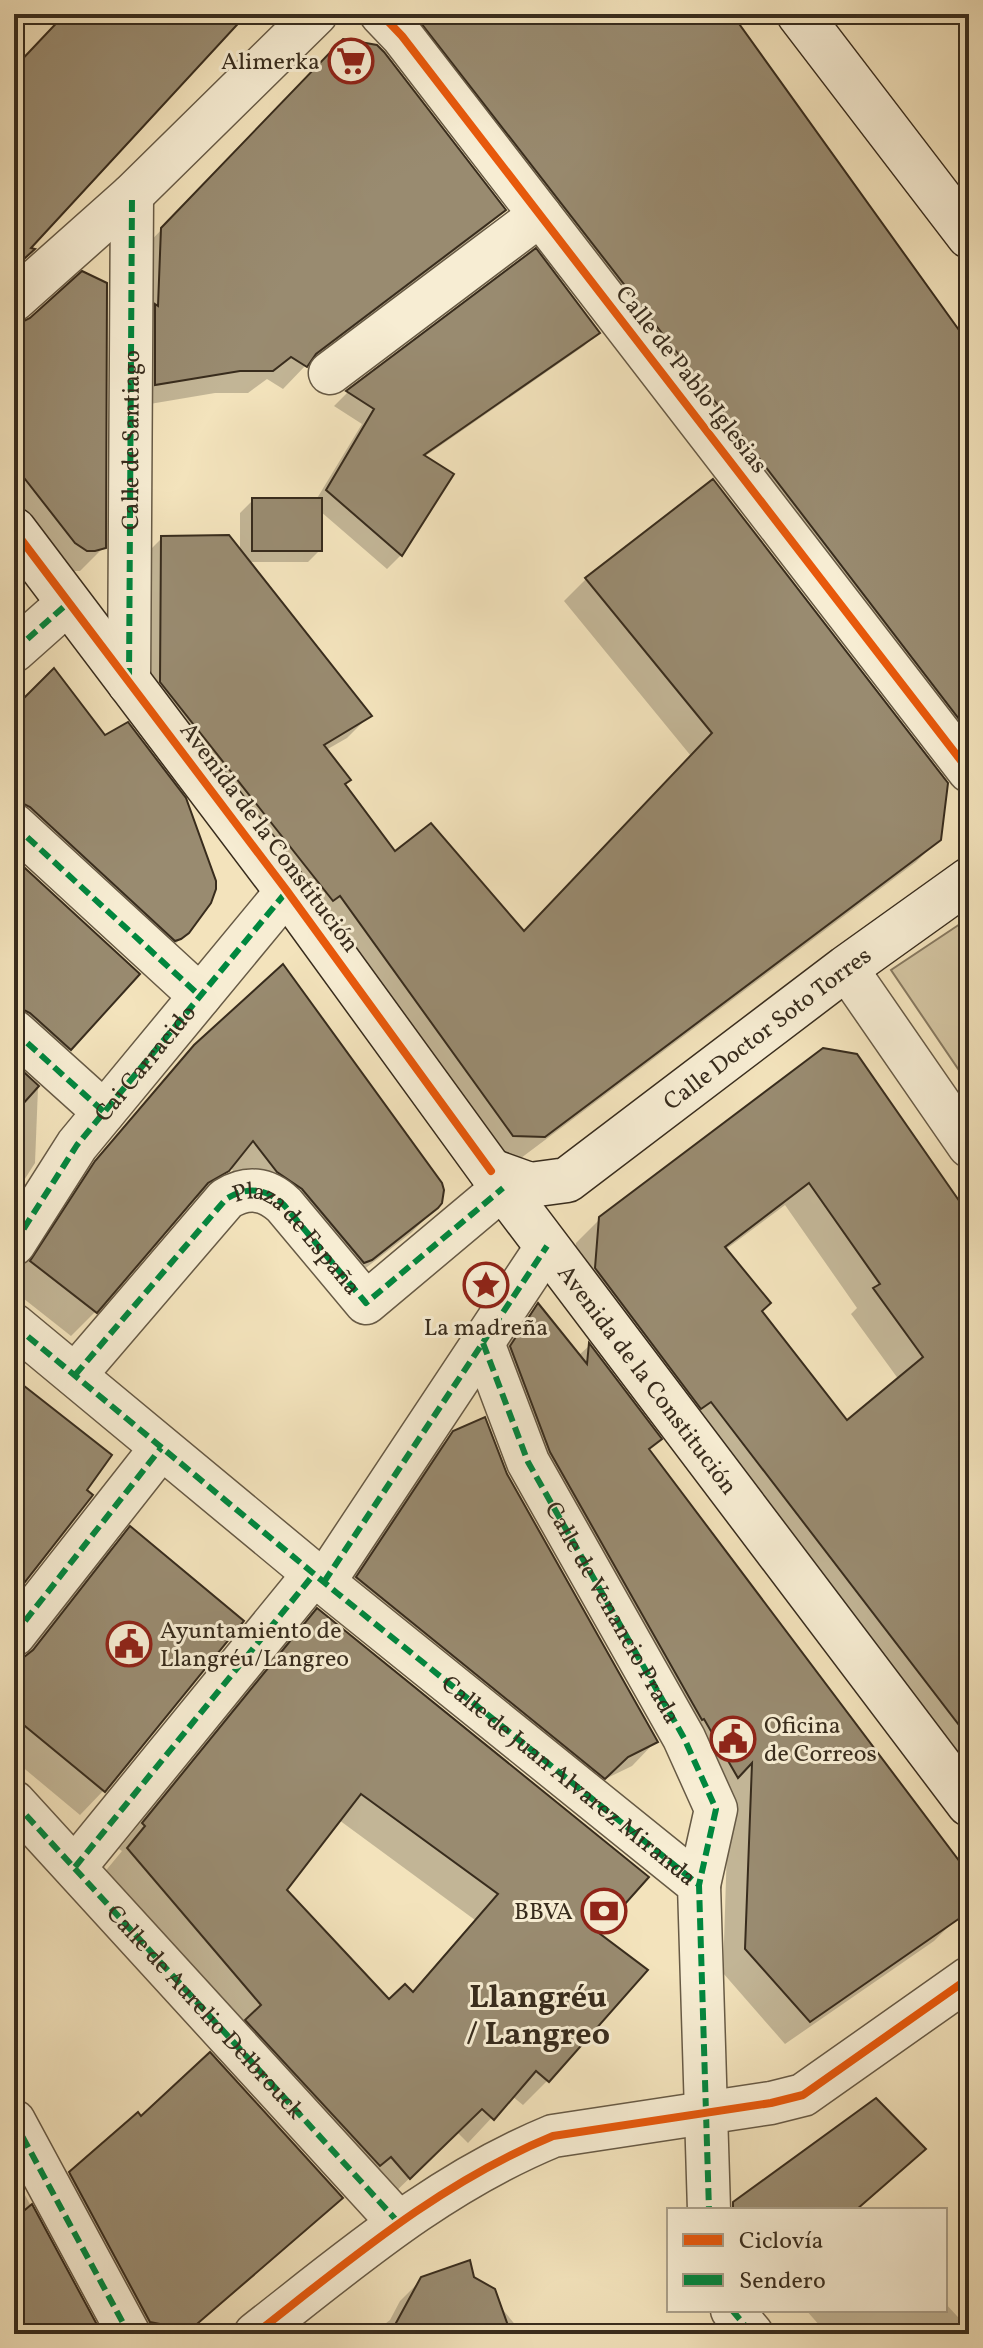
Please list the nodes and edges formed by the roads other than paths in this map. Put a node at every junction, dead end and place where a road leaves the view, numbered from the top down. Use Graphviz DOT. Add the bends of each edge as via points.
graph roads {
  1 [pos="316,14"];
  2 [pos="381,14"];
  3 [pos="799,14"];
  4 [pos="132,195"];
  5 [pos="540,215"];
  6 [pos="969,236"];
  7 [pos="14,300"];
  8 [pos="330,373"];
  9 [pos="14,530"];
  10 [pos="68,603"];
  11 [pos="14,651"];
  12 [pos="129,684"];
  13 [pos="969,771"];
  14 [pos="14,825"];
  15 [pos="969,880"];
  16 [pos="287,891"];
  17 [pos="846,968"];
  18 [pos="200,996"];
  19 [pos="14,1031"];
  20 [pos="104,1112"];
  21 [pos="969,1146"];
  22 [pos="497,1179"];
  23 [pos="567,1180"];
  24 [pos="14,1244"];
  25 [pos="550,1250"];
  26 [pos="14,1325"];
  27 [pos="483,1343"];
  28 [pos="72,1372"];
  29 [pos="161,1448"];
  30 [pos="325,1583"];
  31 [pos="14,1635"];
  32 [pos="14,1802"];
  33 [pos="969,1804"];
  34 [pos="75,1867"];
  35 [pos="699,1885"];
  36 [pos="969,1978"];
  37 [pos="706,2113"];
  38 [pos="14,2121"];
  39 [pos="709,2208"];
  40 [pos="398,2222"];
  41 [pos="734,2312"];
  42 [pos="129,2334"];
  43 [pos="255,2334"];
  44 [pos="752,2334"];
  1 -- 4 [label="street"];
  2 -- 5 [label="street, Calle de Pablo Iglesias"];
  3 -- 6 [label="street"];
  4 -- 7 [label="street"];
  4 -- 12 [label="street, Calle de Santiago"];
  5 -- 8 [label="street"];
  5 -- 13 [label="street, Calle de Pablo Iglesias"];
  9 -- 10 [label="street, Avenida de la Constitución"];
  10 -- 11 [label="street"];
  10 -- 12 [label="street, Avenida de la Constitución"];
  12 -- 16 [label="street, Avenida de la Constitución"];
  14 -- 18 [label="street"];
  15 -- 17 [label="street, Calle Doctor Soto Torres"];
  16 -- 18 [label="street, Cai Carracido"];
  16 -- 22 [label="street, Avenida de la Constitución"];
  17 -- 21 [label="street"];
  17 -- 23 [label="street, Calle Doctor Soto Torres"];
  18 -- 20 [label="street, Cai Carracido"];
  19 -- 20 [label="street"];
  20 -- 24 [label="street, Cai Carracido"];
  22 -- 23 [label="street" via="530,1185"];
  22 -- 25 [label="street, Avenida de la Constitución"];
  22 -- 28 [label="street, Plaza de España" via="366,1303 274,1196 263,1190 237,1192"];
  23 -- 25 [label="street" via="554,1210"];
  25 -- 27 [label="street"];
  25 -- 33 [label="street, Avenida de la Constitución"];
  26 -- 28 [label="street"];
  27 -- 30 [label="street"];
  27 -- 35 [label="street, Calle de Venancio Prada" via="528,1462 684,1738 716,1809"];
  28 -- 29 [label="street"];
  29 -- 30 [label="street"];
  29 -- 31 [label="street"];
  30 -- 34 [label="street"];
  30 -- 35 [label="street, Calle de Juan Alvarez Miranda"];
  32 -- 34 [label="street, Calle de Aurelio Delbrouck"];
  34 -- 40 [label="street, Calle de Aurelio Delbrouck"];
  35 -- 37 [label="street, Calle de Juan Alvarez Miranda"];
  36 -- 37 [label="street" via="803,2095"];
  37 -- 39 [label="street, Calle de Juan Alvarez Miranda"];
  37 -- 40 [label="street" via="553,2136 481,2169"];
  38 -- 42 [label="street"];
  40 -- 43 [label="street"];
  41 -- 44 [label="street"];
}
